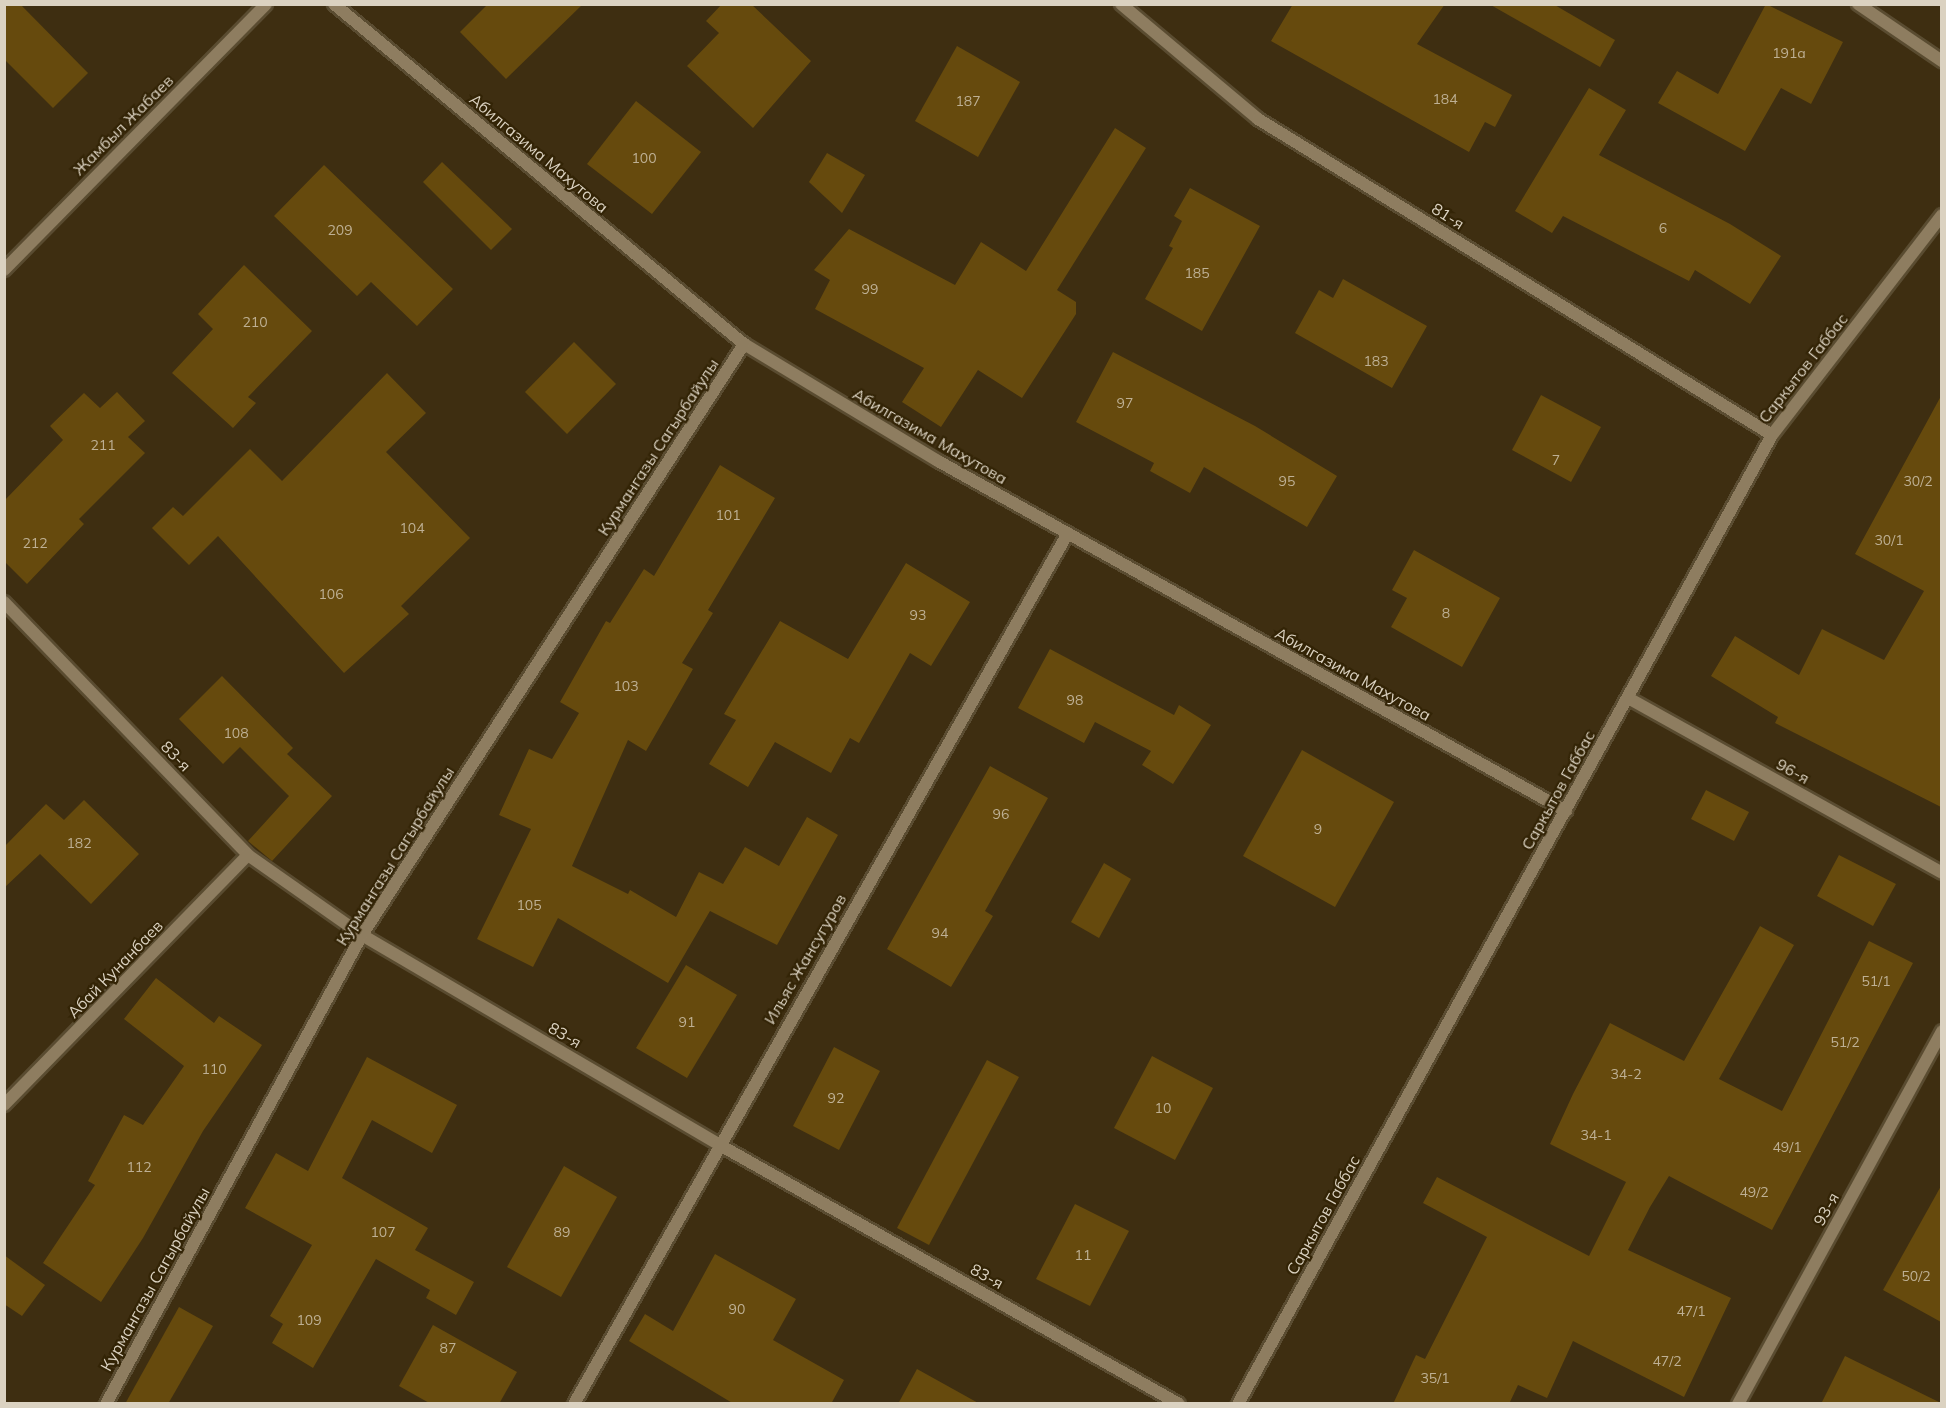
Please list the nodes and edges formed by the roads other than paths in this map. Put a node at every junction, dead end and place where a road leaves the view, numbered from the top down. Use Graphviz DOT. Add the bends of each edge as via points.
graph roads {
  1 [pos="266,4"];
  2 [pos="334,4"];
  3 [pos="1121,4"];
  4 [pos="1858,4"];
  5 [pos="1941,61"];
  6 [pos="1941,215"];
  7 [pos="4,270"];
  8 [pos="744,344"];
  9 [pos="1772,435"];
  10 [pos="1068,533"];
  11 [pos="4,602"];
  12 [pos="1628,698"];
  13 [pos="1566,811"];
  14 [pos="248,855"];
  15 [pos="1941,873"];
  16 [pos="362,935"];
  17 [pos="1941,1031"];
  18 [pos="4,1105"];
  19 [pos="718,1144"];
  20 [pos="106,1404"];
  21 [pos="574,1404"];
  22 [pos="1179,1404"];
  23 [pos="1238,1404"];
  24 [pos="1738,1404"];
  1 -- 7 [label="street, Жамбыл Жабаев"];
  2 -- 8 [label="street, Абилгазима Махутова"];
  3 -- 9 [label="street, 81-я" via="1258,119"];
  4 -- 5 [label="street"];
  6 -- 9 [label="street, Саркытов Габбас"];
  8 -- 10 [label="street, Абилгазима Махутова" via="938,462"];
  8 -- 16 [label="street, Курмангазы Сагырбайулы"];
  9 -- 12 [label="street, Саркытов Габбас"];
  10 -- 13 [label="street, Абилгазима Махутова"];
  10 -- 19 [label="street, Ильяс Жансугуров"];
  11 -- 14 [label="street, 83-я"];
  12 -- 13 [label="street, Саркытов Габбас"];
  12 -- 15 [label="street, 96-я"];
  13 -- 23 [label="street, Саркытов Габбас"];
  14 -- 16 [label="street, 83-я"];
  14 -- 18 [label="street, Абай Кунанбаев"];
  16 -- 19 [label="street, 83-я"];
  16 -- 20 [label="street, Курмангазы Сагырбайулы"];
  17 -- 24 [label="street, 93-я"];
  19 -- 21 [label="street, Ильяс Жансугуров"];
  19 -- 22 [label="street, 83-я"];
}
